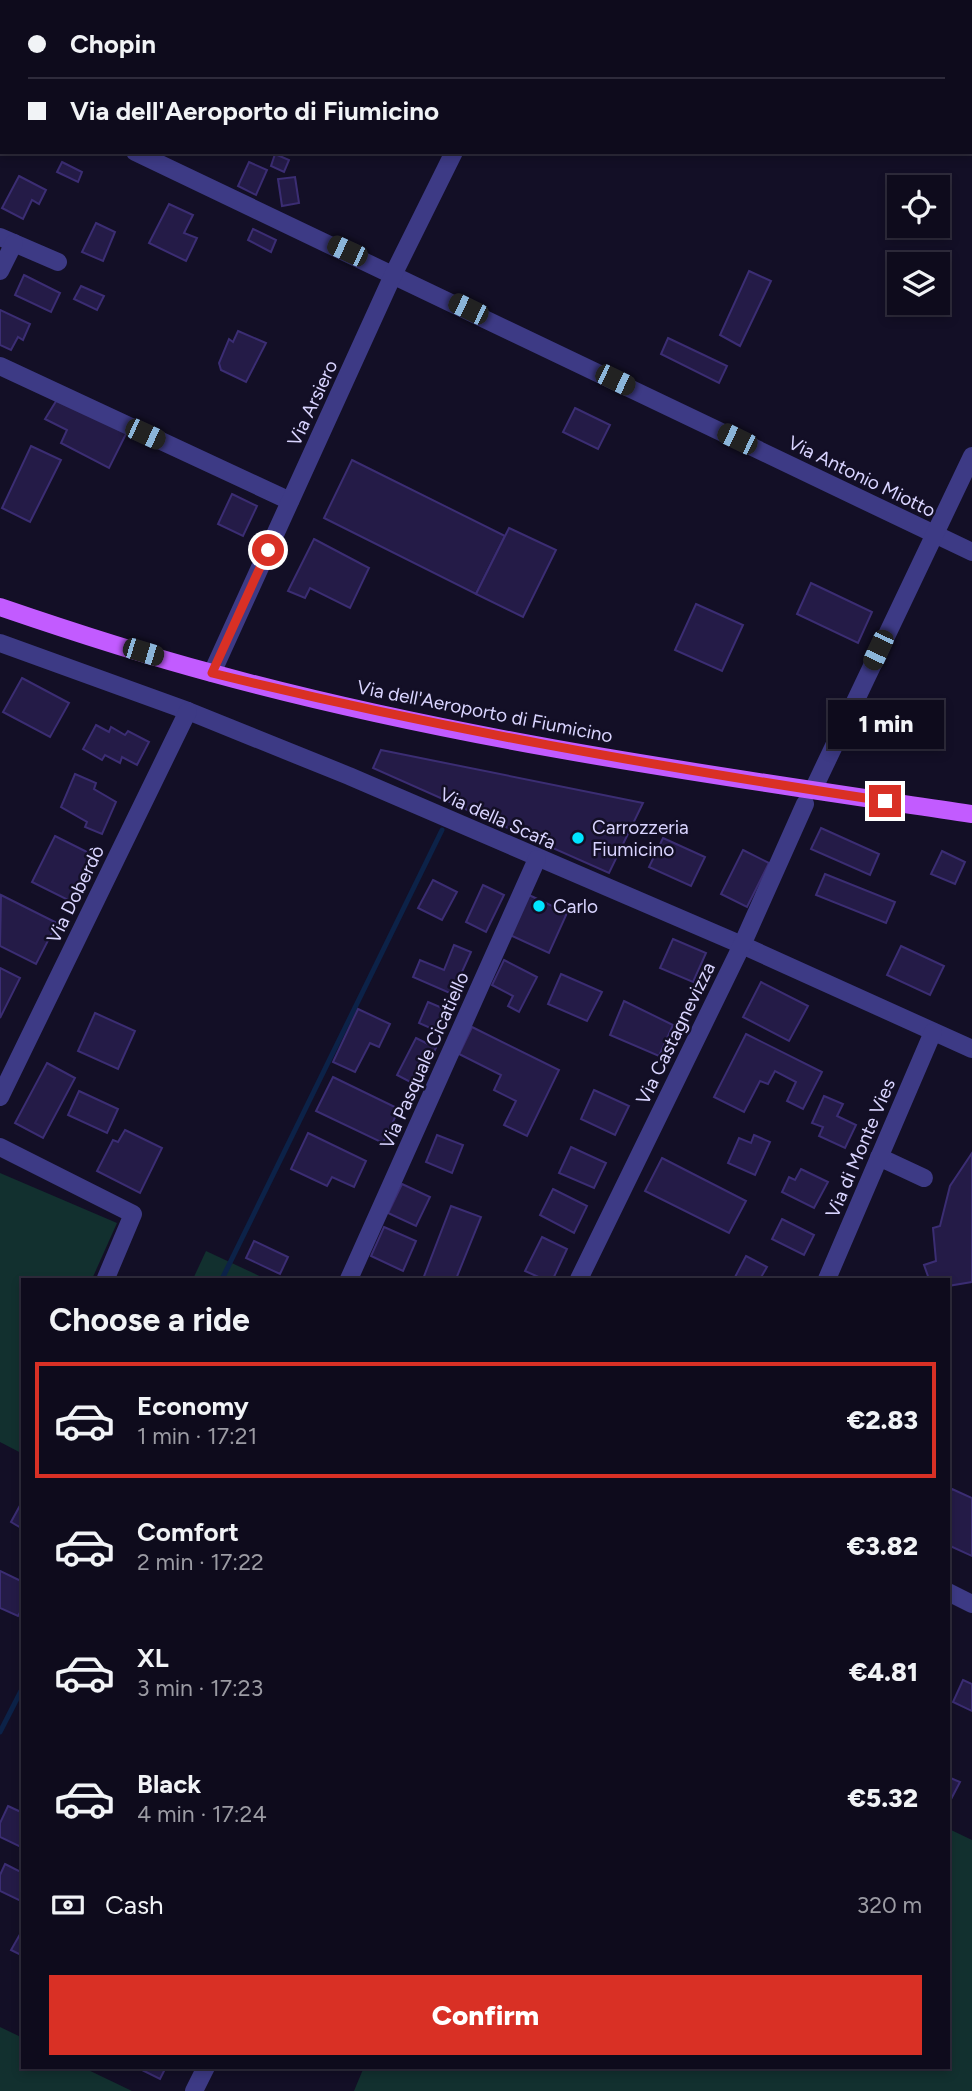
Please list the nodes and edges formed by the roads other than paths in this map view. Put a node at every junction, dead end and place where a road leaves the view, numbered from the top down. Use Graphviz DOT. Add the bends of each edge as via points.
graph roads {
  1 [pos="139,154"];
  2 [pos="453,154"];
  3 [pos="7,240"];
  4 [pos="58,262"];
  5 [pos="0,271"];
  6 [pos="394,273"];
  7 [pos="0,366"];
  8 [pos="972,456"];
  9 [pos="290,501"];
  10 [pos="933,533"];
  11 [pos="972,552"];
  12 [pos="0,607"];
  13 [pos="1,647"];
  14 [pos="212,673"];
  15 [pos="188,711"];
  16 [pos="809,797"];
  17 [pos="972,814"];
  18 [pos="537,859"];
  19 [pos="742,945"];
  20 [pos="933,1032"];
  21 [pos="972,1049"];
  22 [pos="0,1097"];
  23 [pos="0,1147"];
  24 [pos="879,1157"];
  25 [pos="924,1178"];
  26 [pos="106,1278"];
  27 [pos="349,1278"];
  28 [pos="579,1278"];
  29 [pos="827,1278"];
  30 [pos="950,1593"];
  31 [pos="972,1604"];
  32 [pos="205,2069"];
  33 [pos="194,2091"];
  1 -- 6 [label="street, Via Antonio Miotto"];
  2 -- 6 [label="street, Via Arsiero"];
  3 -- 4 [label="street"];
  3 -- 5 [label="street"];
  6 -- 9 [label="street, Via Arsiero"];
  6 -- 10 [label="street, Via Antonio Miotto"];
  7 -- 9 [label="street"];
  8 -- 10 [label="street, Via Castagnevizza"];
  9 -- 14 [label="street, Via Arsiero"];
  10 -- 11 [label="street, Via Antonio Miotto"];
  10 -- 16 [label="street, Via Castagnevizza"];
  12 -- 14 [label="main road, Via dell'Aeroporto di Fiumicino"];
  13 -- 15 [label="street, Via della Scafa"];
  14 -- 16 [label="main road, Via dell'Aeroporto di Fiumicino" via="367,711"];
  15 -- 18 [label="street, Via della Scafa" via="349,775"];
  15 -- 22 [label="street, Via Doberdò"];
  16 -- 17 [label="main road, Via dell'Aeroporto di Fiumicino"];
  16 -- 19 [label="street, Via Castagnevizza"];
  18 -- 19 [label="street, Via della Scafa"];
  18 -- 27 [label="street, Via Pasquale Cicatiello"];
  19 -- 20 [label="street, Via della Scafa"];
  19 -- 28 [label="street, Via Castagnevizza"];
  20 -- 21 [label="street, Via della Scafa"];
  20 -- 24 [label="street, Via di Monte Vies"];
  23 -- 26 [label="street" via="133,1214"];
  24 -- 25 [label="street"];
  24 -- 29 [label="street, Via di Monte Vies"];
  30 -- 31 [label="street"];
  32 -- 33 [label="street"];
}
